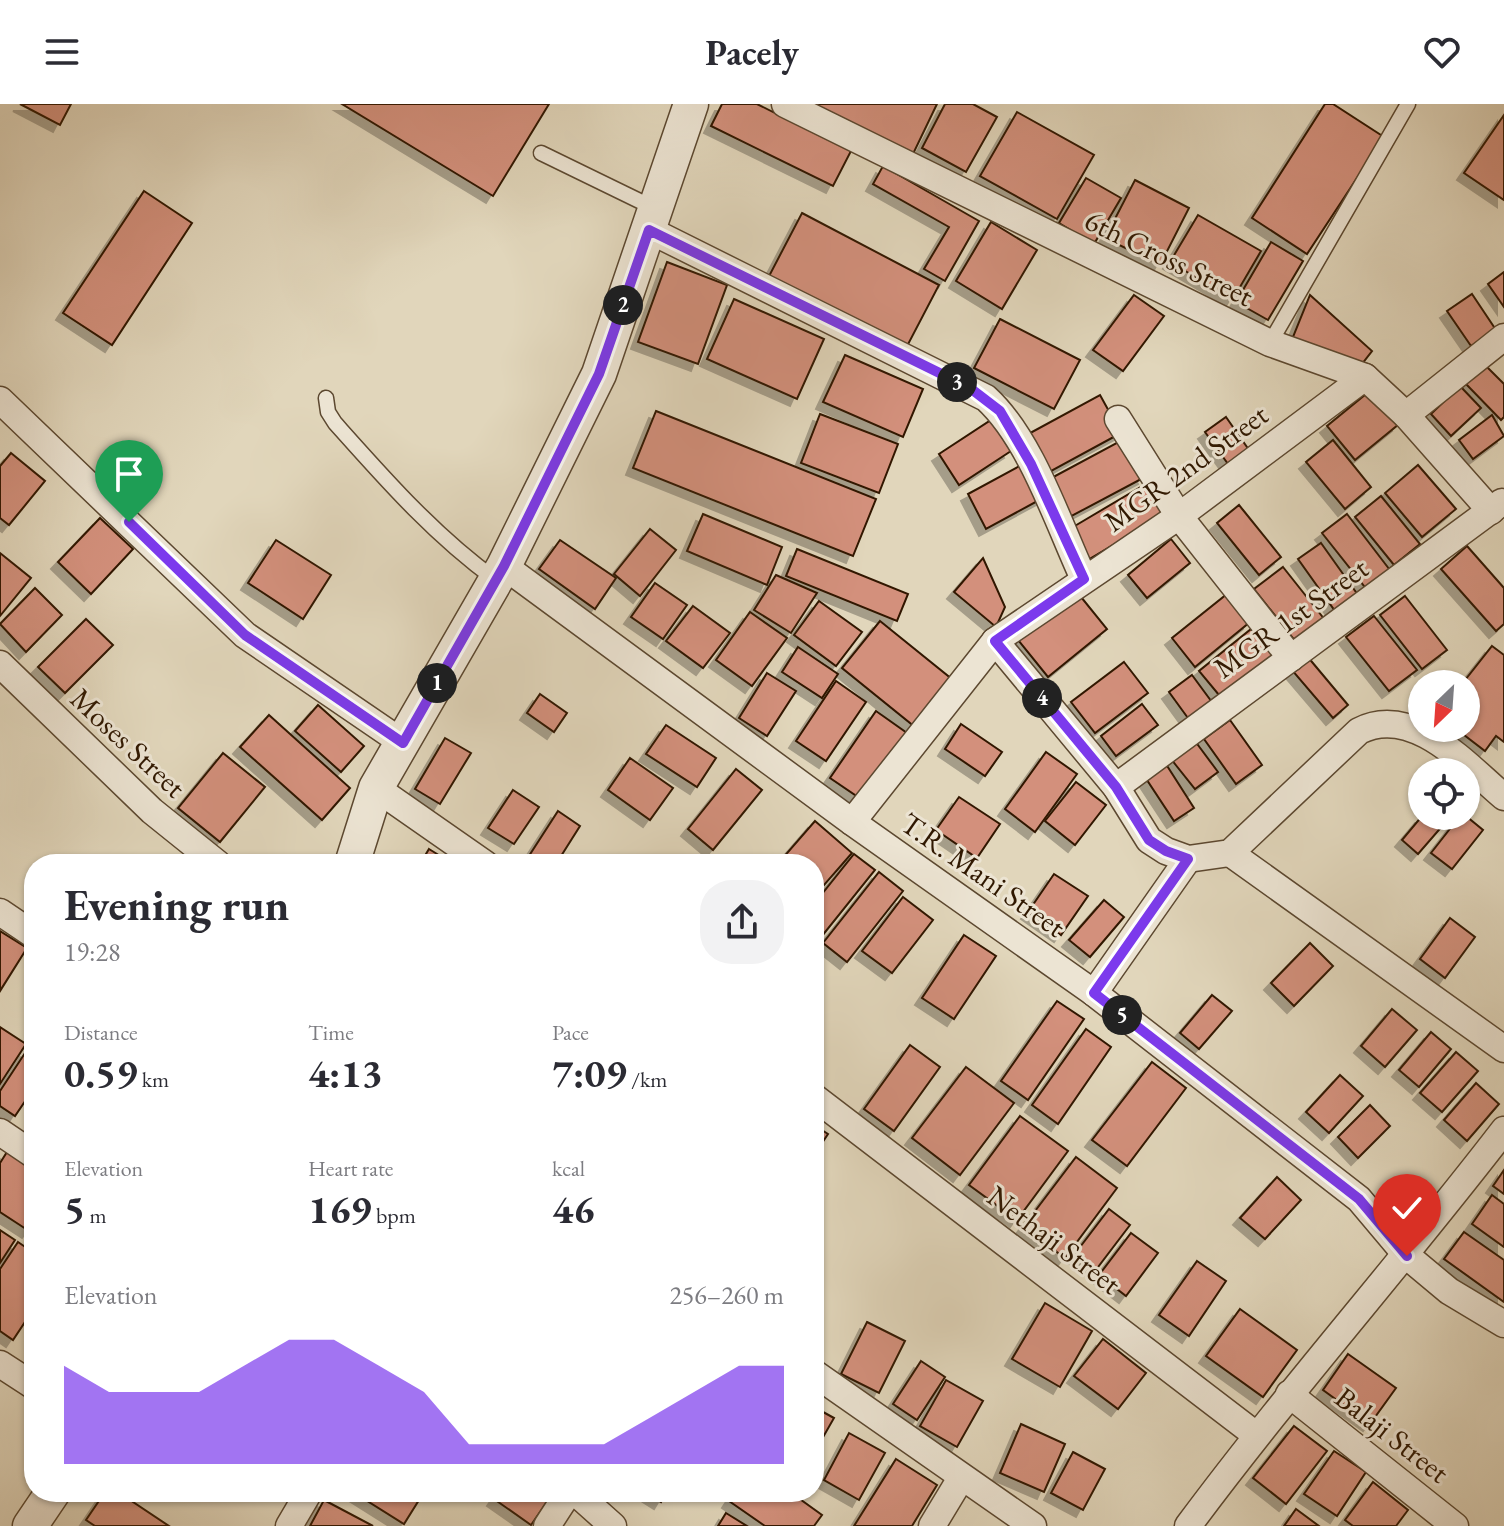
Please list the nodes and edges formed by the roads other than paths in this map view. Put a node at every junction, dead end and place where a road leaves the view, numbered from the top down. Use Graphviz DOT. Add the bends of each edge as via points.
graph roads {
  1 [pos="691,104"];
  2 [pos="785,104"];
  3 [pos="1408,104"];
  4 [pos="541,153"];
  5 [pos="653,220"];
  6 [pos="1504,337"];
  7 [pos="1270,343"];
  8 [pos="1365,377"];
  9 [pos="326,398"];
  10 [pos="0,400"];
  11 [pos="1406,415"];
  12 [pos="1118,419"];
  13 [pos="1498,506"];
  14 [pos="1179,516"];
  15 [pos="500,573"];
  16 [pos="1084,579"];
  17 [pos="995,641"];
  18 [pos="1291,658"];
  19 [pos="0,664"];
  20 [pos="403,743"];
  21 [pos="1116,787"];
  22 [pos="376,788"];
  23 [pos="1504,797"];
  24 [pos="852,822"];
  25 [pos="1230,853"];
  26 [pos="206,854"];
  27 [pos="355,854"];
  28 [pos="471,854"];
  29 [pos="1188,859"];
  30 [pos="0,912"];
  31 [pos="24,928"];
  32 [pos="1094,993"];
  33 [pos="1504,1049"];
  34 [pos="824,1105"];
  35 [pos="1504,1130"];
  36 [pos="1407,1256"];
  37 [pos="1504,1324"];
  38 [pos="0,1364"];
  39 [pos="24,1380"];
  40 [pos="824,1380"];
  41 [pos="1289,1394"];
  42 [pos="1256,1435"];
  43 [pos="961,1478"];
  44 [pos="47,1502"];
  45 [pos="303,1502"];
  46 [pos="565,1502"];
  47 [pos="584,1502"];
  48 [pos="32,1525"];
  49 [pos="289,1526"];
  50 [pos="547,1526"];
  51 [pos="613,1526"];
  52 [pos="932,1526"];
  53 [pos="1033,1526"];
  54 [pos="1188,1526"];
  55 [pos="1455,1526"];
  1 -- 5 [label="street"];
  2 -- 7 [label="street, 6th Cross Street"];
  3 -- 7 [label="lane"];
  4 -- 5 [label="lane"];
  5 -- 15 [label="street" via="599,374"];
  5 -- 16 [label="street" via="986,398 1000,411 1031,464"];
  6 -- 11 [label="street"];
  7 -- 8 [label="street, 6th Cross Street"];
  8 -- 11 [label="street, 6th Cross Street"];
  8 -- 14 [label="street, MGR 2nd Street"];
  9 -- 15 [label="lane" via="335,423 426,523"];
  10 -- 20 [label="street" via="245,635"];
  11 -- 13 [label="street, 6th Cross Street"];
  12 -- 14 [label="street"];
  13 -- 18 [label="street, MGR 1st Street"];
  14 -- 16 [label="street, MGR 2nd Street"];
  14 -- 18 [label="street"];
  15 -- 20 [label="street"];
  15 -- 24 [label="street, T.R. Mani Street"];
  16 -- 17 [label="street, MGR 2nd Street"];
  17 -- 21 [label="street"];
  17 -- 24 [label="street, MGR 2nd Street"];
  18 -- 21 [label="street, MGR 1st Street"];
  19 -- 26 [label="street, Moses Street" via="152,811"];
  20 -- 22 [label="street"];
  21 -- 29 [label="street" via="1149,840"];
  22 -- 27 [label="street"];
  22 -- 28 [label="street"];
  23 -- 25 [label="street" via="1432,737 1386,723 1359,731"];
  24 -- 32 [label="street, T.R. Mani Street"];
  25 -- 29 [label="street"];
  25 -- 33 [label="street"];
  29 -- 32 [label="street"];
  30 -- 31 [label="street"];
  32 -- 36 [label="street, T.R. Mani Street" via="1359,1199"];
  34 -- 42 [label="street, Nethaji Street"];
  35 -- 36 [label="street"];
  36 -- 37 [label="street, T.R. Mani Street" via="1449,1291"];
  36 -- 41 [label="street"];
  38 -- 39 [label="street"];
  40 -- 43 [label="street"];
  41 -- 42 [label="street"];
  41 -- 55 [label="street, Balaji Street"];
  42 -- 54 [label="street"];
  43 -- 52 [label="street"];
  43 -- 53 [label="street"];
  44 -- 48 [label="street"];
  45 -- 49 [label="street"];
  46 -- 50 [label="street"];
  47 -- 51 [label="street"];
}
